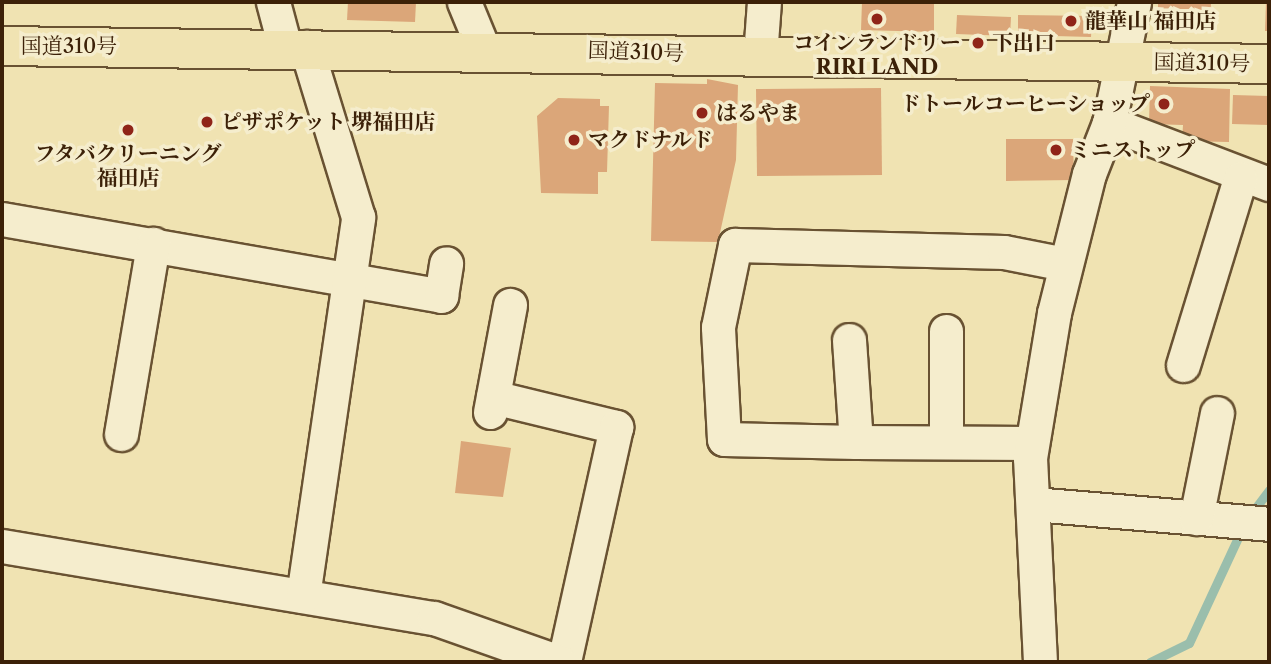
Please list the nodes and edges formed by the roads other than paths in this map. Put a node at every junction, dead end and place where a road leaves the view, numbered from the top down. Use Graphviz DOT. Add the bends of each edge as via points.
graph roads {
  1 [pos="272,2"];
  2 [pos="464,2"];
  3 [pos="764,2"];
  4 [pos="1134,2"];
  5 [pos="2,46"];
  6 [pos="296,47"];
  7 [pos="482,48"];
  8 [pos="760,56"];
  9 [pos="1117,62"];
  10 [pos="1269,64"];
  11 [pos="1109,123"];
  12 [pos="1254,181"];
  13 [pos="2,219"];
  14 [pos="153,244"];
  15 [pos="446,263"];
  16 [pos="1065,264"];
  17 [pos="351,278"];
  18 [pos="510,305"];
  19 [pos="946,331"];
  20 [pos="849,340"];
  21 [pos="1183,365"];
  22 [pos="1217,413"];
  23 [pos="121,433"];
  24 [pos="856,442"];
  25 [pos="946,442"];
  26 [pos="1032,443"];
  27 [pos="1032,504"];
  28 [pos="1196,518"];
  29 [pos="1269,524"];
  30 [pos="2,546"];
  31 [pos="303,596"];
  32 [pos="562,662"];
  33 [pos="1040,662"];
  1 -- 6 [label="street"];
  2 -- 7 [label="street"];
  3 -- 8 [label="street"];
  4 -- 9 [label="street"];
  5 -- 6 [label="highway, 国道310号"];
  6 -- 7 [label="highway, 国道310号"];
  6 -- 17 [label="street" via="358,217"];
  7 -- 8 [label="highway, 国道310号"];
  8 -- 9 [label="highway, 国道310号"];
  9 -- 10 [label="highway, 国道310号"];
  9 -- 11 [label="street"];
  11 -- 12 [label="street"];
  11 -- 16 [label="street"];
  12 -- 21 [label="street"];
  13 -- 14 [label="street"];
  14 -- 17 [label="street"];
  14 -- 23 [label="street"];
  15 -- 17 [label="street" via="441,296"];
  16 -- 24 [label="street" via="1004,252 735,245 718,327 724,439"];
  16 -- 26 [label="street"];
  17 -- 31 [label="street"];
  18 -- 32 [label="street" via="492,404 616,427"];
  19 -- 25 [label="street"];
  20 -- 24 [label="street"];
  22 -- 28 [label="street"];
  24 -- 25 [label="street"];
  25 -- 26 [label="street"];
  26 -- 27 [label="street"];
  27 -- 28 [label="street"];
  27 -- 33 [label="street"];
  28 -- 29 [label="street"];
  30 -- 31 [label="street"];
  31 -- 32 [label="street" via="434,618"];
}
